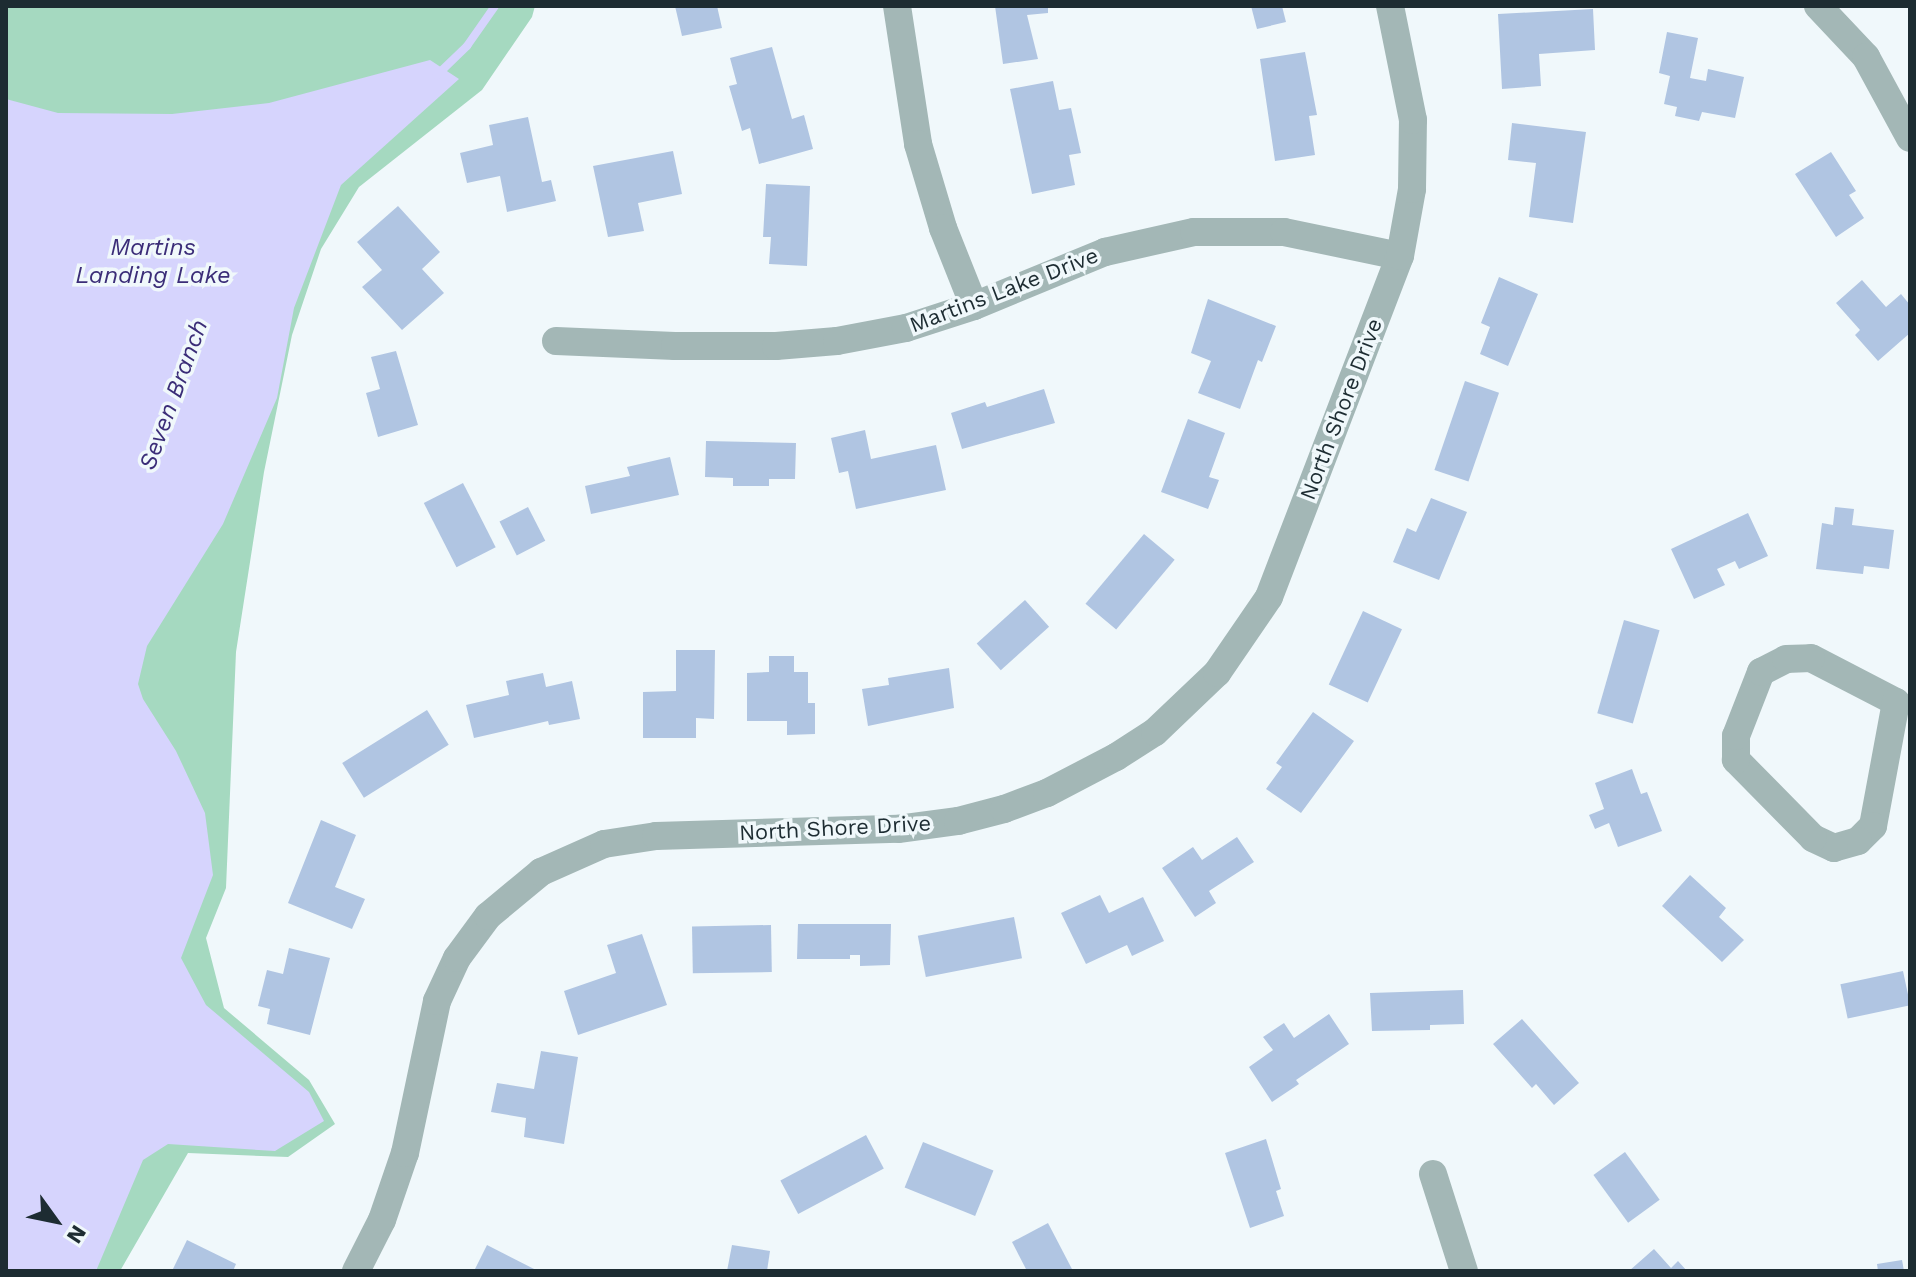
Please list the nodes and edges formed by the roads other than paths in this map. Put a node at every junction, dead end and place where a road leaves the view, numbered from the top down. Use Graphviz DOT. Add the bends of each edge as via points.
graph roads {
  1 [pos="897,6"];
  2 [pos="1390,6"];
  3 [pos="1818,6"];
  4 [pos="1910,138"];
  5 [pos="1400,256"];
  6 [pos="974,306"];
  7 [pos="556,341"];
  8 [pos="1903,700"];
  9 [pos="1433,1174"];
  10 [pos="356,1271"];
  11 [pos="1464,1271"];
  1 -- 6 [label="street" via="918,144"];
  2 -- 5 [label="street, North Shore Drive" via="1413,120 1412,189"];
  3 -- 4 [label="street" via="1866,57"];
  5 -- 6 [label="street, Martins Lake Drive" via="1284,232 1194,232 1105,252"];
  5 -- 10 [label="street, North Shore Drive" via="1269,597 1217,673 1155,732 1116,757 1004,809 898,829 656,836 604,844 541,872 488,916 457,958 437,1001 405,1153 382,1220"];
  6 -- 7 [label="street, Martins Lake Drive" via="906,328 837,341 776,346"];
  8 -- 8 [label="street" via="1873,826 1858,841 1834,848 1813,838 1736,760 1736,736 1761,672 1786,659 1811,658"];
  9 -- 11 [label="street"];
}
